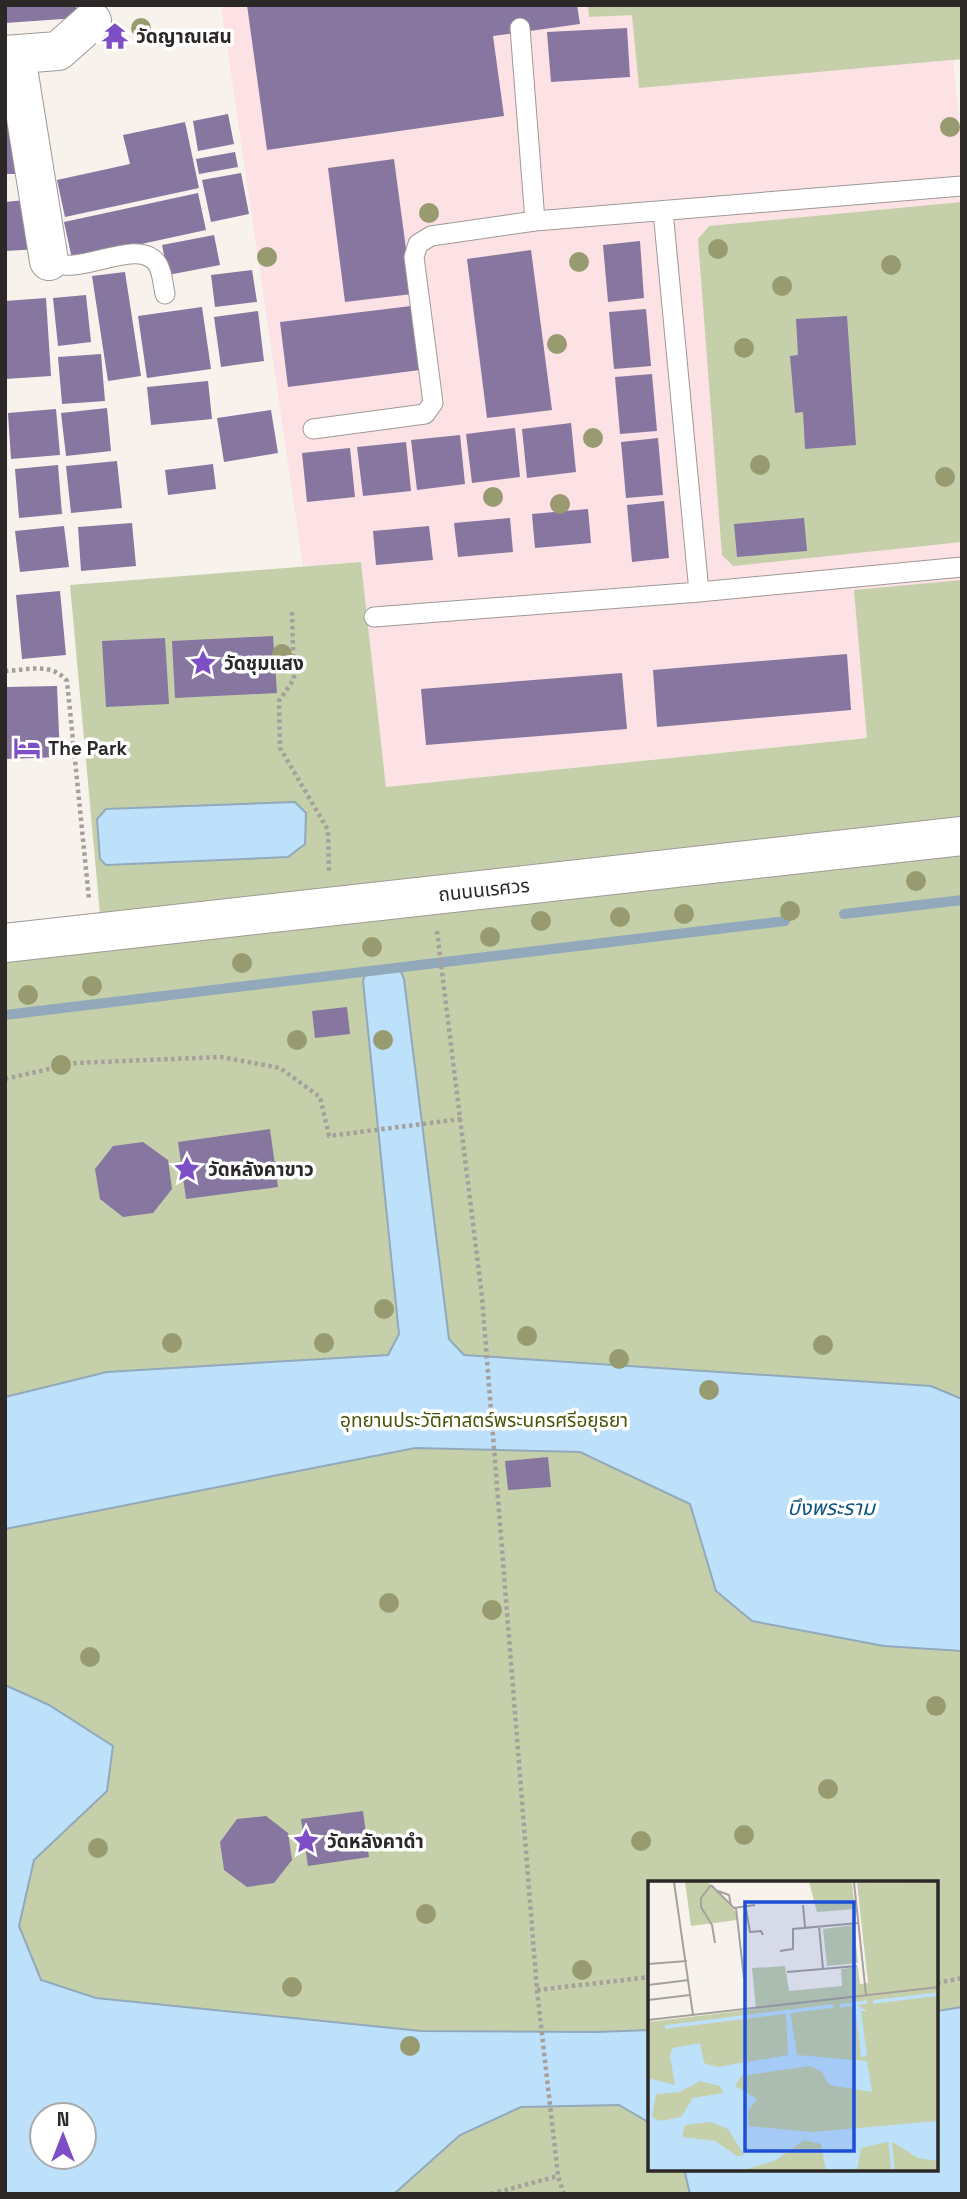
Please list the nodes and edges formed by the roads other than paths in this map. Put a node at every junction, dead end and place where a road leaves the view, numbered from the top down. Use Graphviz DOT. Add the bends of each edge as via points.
graph roads {
  1 [pos="92,21"];
  2 [pos="520,28"];
  3 [pos="11,55"];
  4 [pos="962,186"];
  5 [pos="663,211"];
  6 [pos="535,221"];
  7 [pos="49,261"];
  8 [pos="164,293"];
  9 [pos="313,429"];
  10 [pos="962,566"];
  11 [pos="699,592"];
  12 [pos="374,617"];
  13 [pos="962,836"];
  14 [pos="5,943"];
  1 -- 3 [label="street" via="58,51"];
  2 -- 6 [label="lane"];
  3 -- 7 [label="street"];
  4 -- 5 [label="lane"];
  5 -- 6 [label="lane"];
  5 -- 11 [label="lane"];
  6 -- 9 [label="lane" via="431,236 418,244 414,257 433,403 430,410"];
  7 -- 8 [label="lane" via="74,266 136,253 158,263"];
  10 -- 11 [label="lane"];
  11 -- 12 [label="lane"];
  13 -- 14 [label="street, ถนนนเรศวร"];
}
